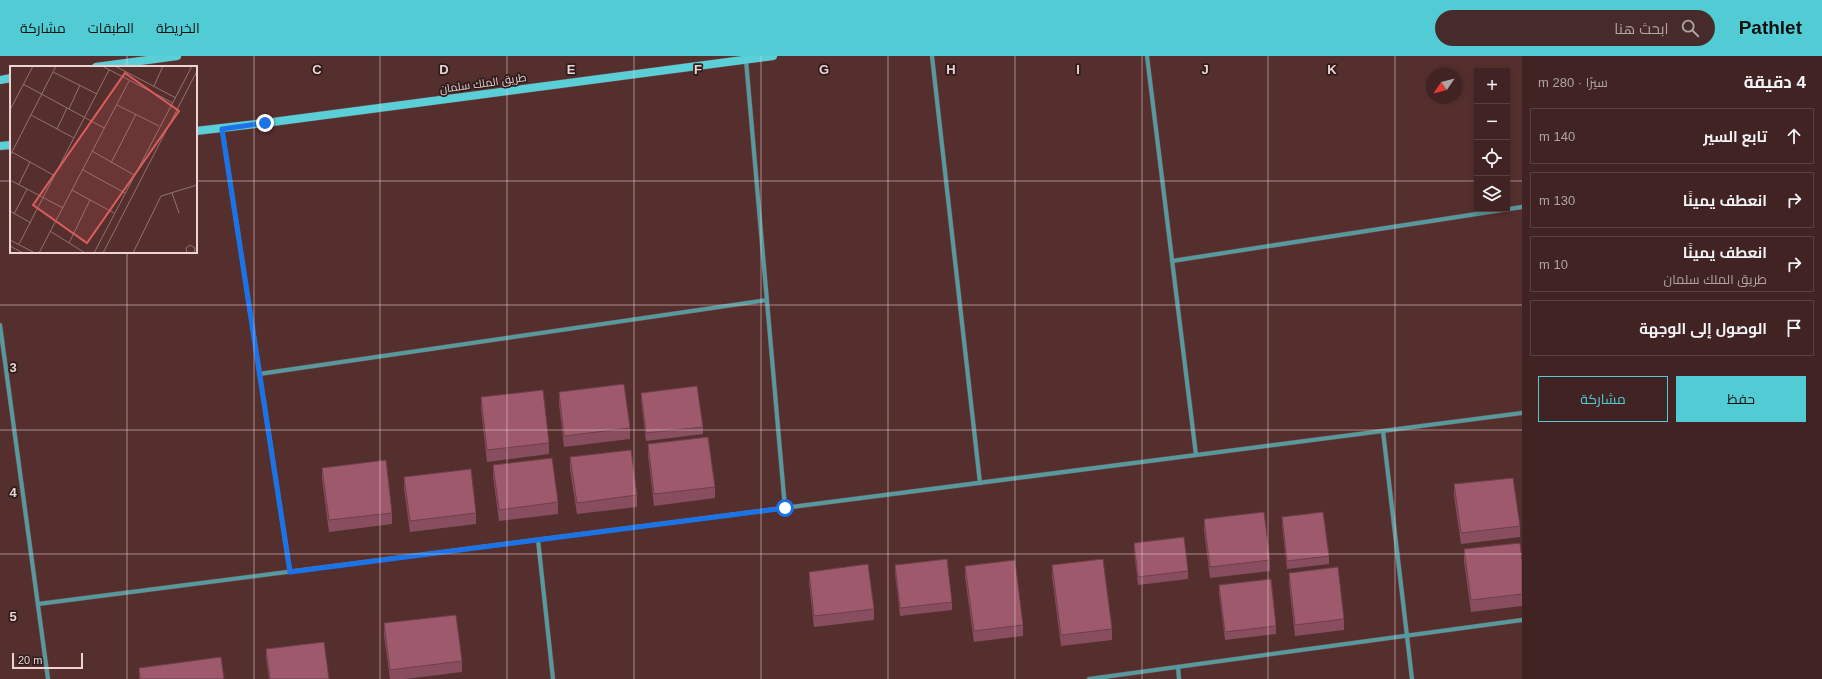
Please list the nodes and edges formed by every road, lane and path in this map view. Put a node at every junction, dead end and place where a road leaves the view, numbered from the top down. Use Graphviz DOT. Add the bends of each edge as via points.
graph roads {
  1 [pos="177,56"];
  2 [pos="773,56"];
  3 [pos="932,56"];
  4 [pos="1147,56"];
  5 [pos="746,60"];
  6 [pos="103,66"];
  7 [pos="10,78"];
  8 [pos="0,80"];
  9 [pos="222,129"];
  10 [pos="197,131"];
  11 [pos="10,145"];
  12 [pos="0,146"];
  13 [pos="1522,207"];
  14 [pos="1172,261"];
  15 [pos="767,300"];
  16 [pos="0,325"];
  17 [pos="259,374"];
  18 [pos="1522,413"];
  19 [pos="1383,431"];
  20 [pos="1196,455"];
  21 [pos="980,483"];
  22 [pos="785,508"];
  23 [pos="538,540"];
  24 [pos="290,572"];
  25 [pos="38,604"];
  26 [pos="1522,620"];
  27 [pos="1407,636"];
  28 [pos="1178,667"];
  29 [pos="48,679"];
  30 [pos="553,679"];
  31 [pos="1089,679"];
  32 [pos="1180,679"];
  33 [pos="1412,679"];
  1 -- 6 [label="main road"];
  2 -- 5 [label="main road, طريق الملك سلمان"];
  3 -- 21 [label="street"];
  4 -- 14 [label="street"];
  5 -- 9 [label="main road, طريق الملك سلمان"];
  5 -- 15 [label="street"];
  7 -- 8 [label="main road"];
  9 -- 10 [label="main road, طريق الملك سلمان"];
  9 -- 17 [label="street"];
  11 -- 12 [label="main road"];
  13 -- 14 [label="street"];
  14 -- 20 [label="street"];
  15 -- 17 [label="street"];
  15 -- 22 [label="street"];
  16 -- 25 [label="street"];
  17 -- 24 [label="street"];
  18 -- 19 [label="street"];
  19 -- 20 [label="street"];
  19 -- 27 [label="street"];
  20 -- 21 [label="street"];
  21 -- 22 [label="street"];
  22 -- 23 [label="street"];
  23 -- 24 [label="street"];
  23 -- 30 [label="street"];
  24 -- 25 [label="street"];
  25 -- 29 [label="street"];
  26 -- 27 [label="street"];
  27 -- 28 [label="street"];
  27 -- 33 [label="street"];
  28 -- 31 [label="street"];
  28 -- 32 [label="street"];
}
